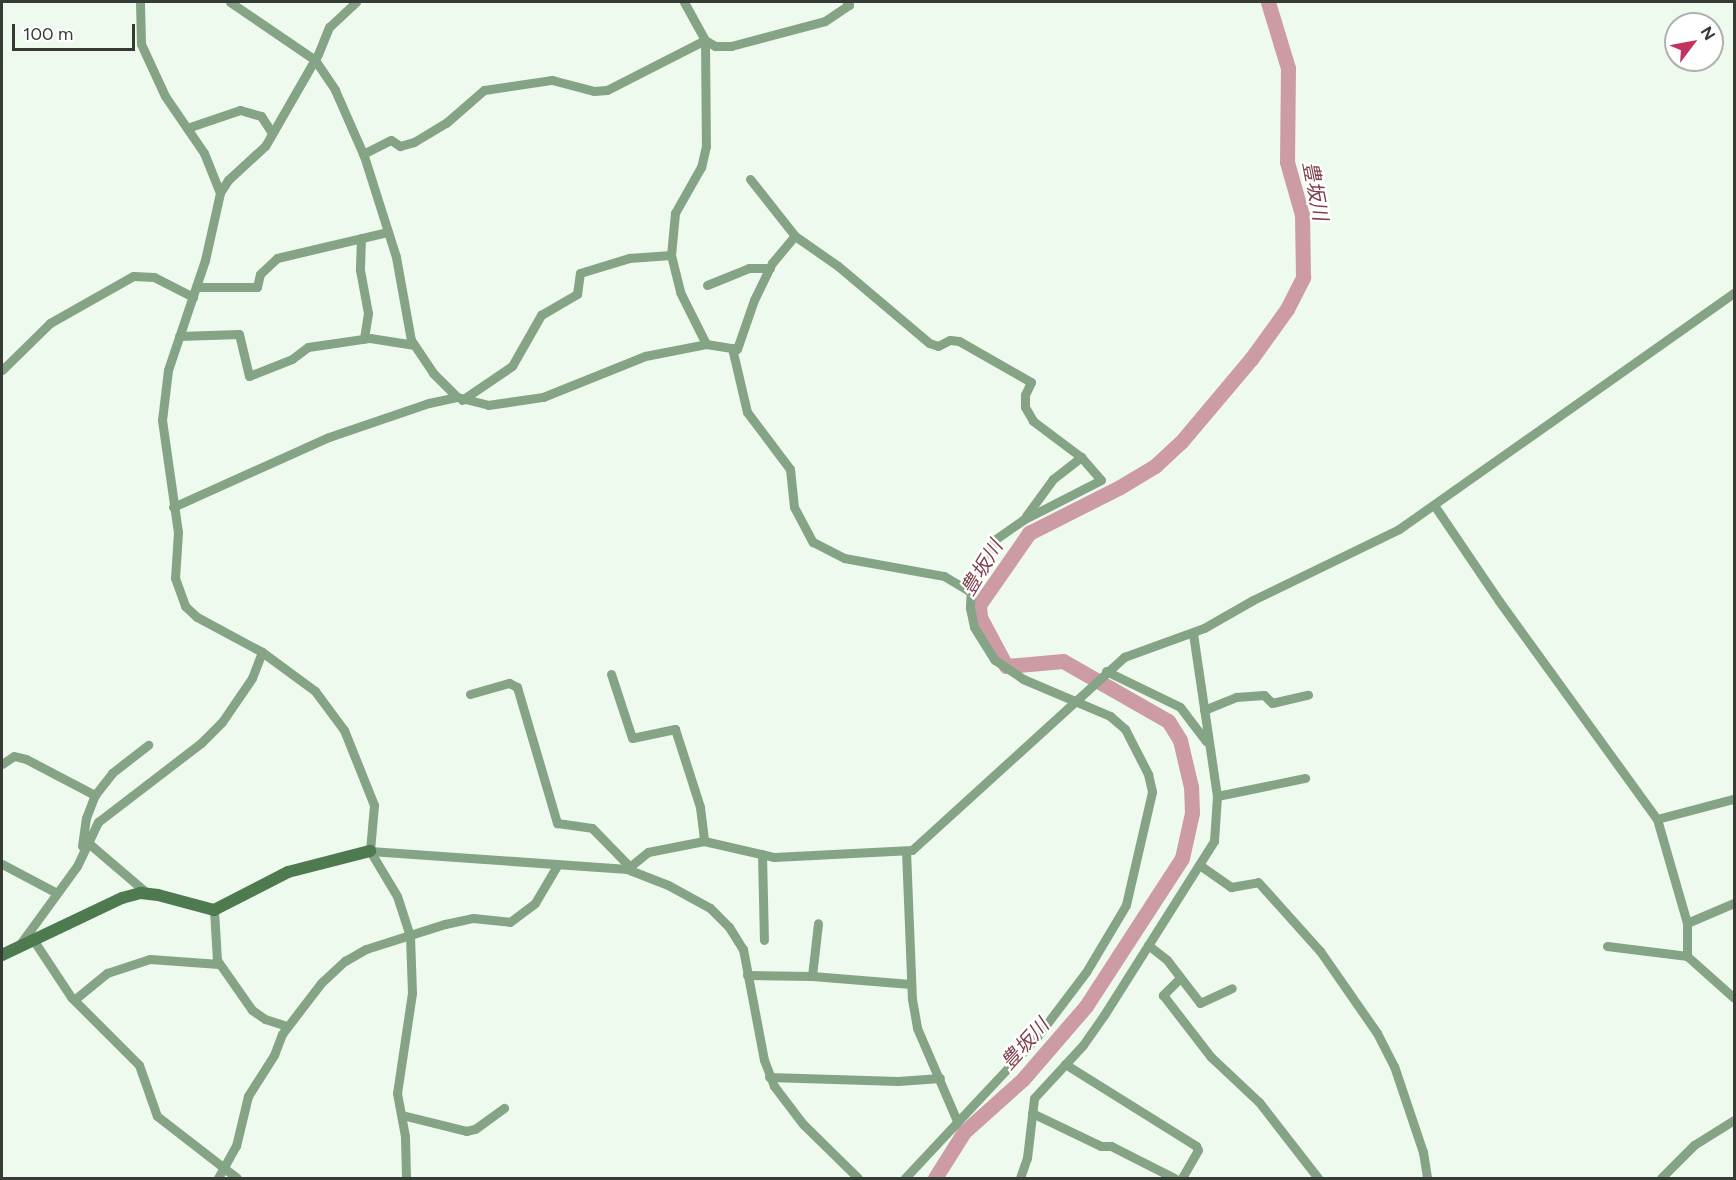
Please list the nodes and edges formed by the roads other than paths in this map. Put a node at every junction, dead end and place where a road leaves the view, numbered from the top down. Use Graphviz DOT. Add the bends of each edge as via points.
graph roads {
  1 [pos="140,2"];
  2 [pos="230,2"];
  3 [pos="356,2"];
  4 [pos="684,2"];
  5 [pos="847,2"];
  6 [pos="342,6"];
  7 [pos="705,40"];
  8 [pos="315,60"];
  9 [pos="187,128"];
  10 [pos="272,133"];
  11 [pos="363,154"];
  12 [pos="750,179"];
  13 [pos="220,193"];
  14 [pos="388,232"];
  15 [pos="795,236"];
  16 [pos="361,238"];
  17 [pos="671,255"];
  18 [pos="770,268"];
  19 [pos="707,285"];
  20 [pos="194,292"];
  21 [pos="1734,293"];
  22 [pos="179,336"];
  23 [pos="364,339"];
  24 [pos="706,344"];
  25 [pos="414,345"];
  26 [pos="732,348"];
  27 [pos="2,370"];
  28 [pos="459,399"];
  29 [pos="1081,457"];
  30 [pos="1434,505"];
  31 [pos="173,507"];
  32 [pos="1023,520"];
  33 [pos="971,592"];
  34 [pos="1194,633"];
  35 [pos="262,652"];
  36 [pos="1105,673"];
  37 [pos="610,674"];
  38 [pos="470,694"];
  39 [pos="1308,695"];
  40 [pos="1076,699"];
  41 [pos="1204,710"];
  42 [pos="148,745"];
  43 [pos="1209,746"];
  44 [pos="2,764"];
  45 [pos="1305,778"];
  46 [pos="95,795"];
  47 [pos="1217,796"];
  48 [pos="1733,799"];
  49 [pos="1658,819"];
  50 [pos="704,841"];
  51 [pos="85,846"];
  52 [pos="370,851"];
  53 [pos="906,851"];
  54 [pos="762,854"];
  55 [pos="2,864"];
  56 [pos="558,864"];
  57 [pos="1201,866"];
  58 [pos="629,868"];
  59 [pos="57,893"];
  60 [pos="148,894"];
  61 [pos="1734,903"];
  62 [pos="214,910"];
  63 [pos="1687,923"];
  64 [pos="818,924"];
  65 [pos="410,936"];
  66 [pos="764,940"];
  67 [pos="34,941"];
  68 [pos="1148,945"];
  69 [pos="1607,946"];
  70 [pos="16,949"];
  71 [pos="2,955"];
  72 [pos="1688,956"];
  73 [pos="219,964"];
  74 [pos="747,975"];
  75 [pos="812,976"];
  76 [pos="1179,979"];
  77 [pos="911,984"];
  78 [pos="1232,988"];
  79 [pos="1734,998"];
  80 [pos="74,1000"];
  81 [pos="286,1026"];
  82 [pos="1065,1064"];
  83 [pos="769,1077"];
  84 [pos="940,1078"];
  85 [pos="504,1108"];
  86 [pos="1032,1113"];
  87 [pos="402,1115"];
  88 [pos="1734,1120"];
  89 [pos="957,1121"];
  90 [pos="224,1168"];
  91 [pos="218,1179"];
  92 [pos="237,1179"];
  93 [pos="406,1179"];
  94 [pos="858,1179"];
  95 [pos="905,1179"];
  96 [pos="1020,1179"];
  97 [pos="1174,1179"];
  98 [pos="1182,1179"];
  99 [pos="1318,1179"];
  100 [pos="1427,1179"];
  101 [pos="1661,1179"];
  1 -- 9 [label="street" via="141,44 165,96"];
  2 -- 8 [label="street"];
  3 -- 6 [label="street"];
  4 -- 7 [label="street"];
  5 -- 7 [label="street" via="849,5 825,21 731,46 715,46"];
  6 -- 8 [label="street"];
  7 -- 11 [label="street" via="607,90 594,91 552,80 484,90 446,123 414,142 400,146 392,140"];
  7 -- 17 [label="street" via="706,146 701,167 675,213"];
  8 -- 10 [label="street"];
  8 -- 11 [label="street" via="335,90"];
  9 -- 10 [label="street" via="240,110 261,116"];
  9 -- 13 [label="street" via="204,153"];
  10 -- 13 [label="street" via="256,157 238,170"];
  11 -- 14 [label="street"];
  12 -- 15 [label="street"];
  13 -- 20 [label="street"];
  14 -- 16 [label="street"];
  14 -- 25 [label="street"];
  15 -- 18 [label="street"];
  15 -- 29 [label="street" via="838,266 929,344 959,341 980,357 1031,382 1024,395 1033,421"];
  16 -- 20 [label="street" via="277,258 260,274 257,287"];
  16 -- 23 [label="street" via="360,270 368,313"];
  17 -- 24 [label="street" via="680,292"];
  17 -- 28 [label="street" via="629,258 580,273 578,294 541,315 512,366"];
  18 -- 19 [label="street" via="749,268"];
  18 -- 26 [label="street" via="754,300 741,343 737,349"];
  20 -- 22 [label="street"];
  20 -- 27 [label="street" via="154,277 133,276 50,323"];
  21 -- 30 [label="street"];
  22 -- 23 [label="street" via="239,334 249,376 292,359 308,347"];
  22 -- 31 [label="street" via="168,370 162,420"];
  23 -- 25 [label="street"];
  24 -- 26 [label="street"];
  24 -- 28 [label="street" via="645,356 543,397 488,405"];
  25 -- 28 [label="street" via="433,373"];
  26 -- 33 [label="street" via="747,412 790,469 794,507 813,542 844,558 944,576"];
  28 -- 31 [label="street" via="429,403 329,437"];
  29 -- 32 [label="street" via="1053,479"];
  29 -- 32 [label="street" via="1101,480"];
  30 -- 34 [label="street" via="1377,541"];
  30 -- 49 [label="street"];
  31 -- 35 [label="street" via="178,532 175,578 185,606 197,617"];
  32 -- 33 [label="street" via="988,548"];
  33 -- 40 [label="street" via="974,627 995,660 1023,679"];
  34 -- 36 [label="street" via="1141,648"];
  34 -- 41 [label="street"];
  35 -- 51 [label="street" via="252,678 222,722 201,743 98,822"];
  35 -- 52 [label="street" via="315,691 344,730 374,805"];
  36 -- 40 [label="street"];
  36 -- 43 [label="street" via="1180,706"];
  37 -- 50 [label="street" via="632,738 675,729 700,807"];
  38 -- 58 [label="street" via="508,684 517,687 557,823 592,828"];
  39 -- 41 [label="street" via="1272,703 1264,695 1236,697"];
  40 -- 53 [label="street" via="923,843"];
  40 -- 89 [label="street" via="1110,716 1125,729 1148,774 1150,810 1126,905 1061,1008"];
  41 -- 43 [label="street"];
  42 -- 46 [label="street" via="112,773"];
  43 -- 47 [label="street"];
  44 -- 46 [label="street" via="14,756 26,759"];
  45 -- 47 [label="street"];
  46 -- 51 [label="street" via="82,834"];
  47 -- 57 [label="street" via="1214,841"];
  48 -- 49 [label="street"];
  49 -- 63 [label="street"];
  50 -- 54 [label="street"];
  50 -- 58 [label="street" via="648,852"];
  51 -- 59 [label="street"];
  51 -- 60 [label="street"];
  52 -- 56 [label="street"];
  52 -- 62 [label="street" via="288,872"];
  52 -- 65 [label="street" via="397,896"];
  53 -- 54 [label="street" via="799,857"];
  53 -- 77 [label="street"];
  54 -- 66 [label="street"];
  55 -- 59 [label="street"];
  56 -- 58 [label="street"];
  56 -- 65 [label="street" via="535,903 521,917 510,922 473,918"];
  57 -- 68 [label="street"];
  57 -- 100 [label="street" via="1231,887 1258,882 1320,951 1377,1033 1394,1066 1423,1152"];
  58 -- 74 [label="street" via="710,908 743,949"];
  59 -- 70 [label="street"];
  60 -- 62 [label="street"];
  60 -- 67 [label="street" via="122,897"];
  61 -- 63 [label="street"];
  62 -- 73 [label="street"];
  63 -- 72 [label="street"];
  64 -- 75 [label="street"];
  65 -- 81 [label="street" via="366,949 345,961"];
  65 -- 87 [label="street" via="412,993 398,1076"];
  67 -- 70 [label="street"];
  67 -- 80 [label="street"];
  68 -- 76 [label="street" via="1167,960"];
  68 -- 82 [label="street" via="1104,1015"];
  69 -- 72 [label="street"];
  70 -- 71 [label="street"];
  72 -- 79 [label="street"];
  73 -- 80 [label="street" via="150,958 107,973"];
  73 -- 81 [label="street" via="252,1010"];
  74 -- 75 [label="street"];
  74 -- 83 [label="street"];
  75 -- 77 [label="street"];
  76 -- 78 [label="street" via="1200,1003"];
  76 -- 99 [label="street" via="1162,995 1211,1057 1259,1102"];
  77 -- 84 [label="street" via="917,1028"];
  80 -- 90 [label="street" via="139,1065 162,1122"];
  81 -- 90 [label="street" via="274,1055 248,1095 236,1146"];
  82 -- 86 [label="street" via="1034,1098"];
  82 -- 98 [label="street" via="1196,1146 1198,1150"];
  83 -- 84 [label="street" via="898,1081"];
  83 -- 94 [label="street" via="792,1111"];
  84 -- 89 [label="street"];
  85 -- 87 [label="street" via="476,1129 466,1131"];
  86 -- 96 [label="street" via="1027,1158"];
  86 -- 97 [label="street" via="1101,1146 1111,1146"];
  87 -- 93 [label="street"];
  88 -- 101 [label="street" via="1694,1145"];
  89 -- 95 [label="street"];
  90 -- 91 [label="street"];
  90 -- 92 [label="street"];
}
